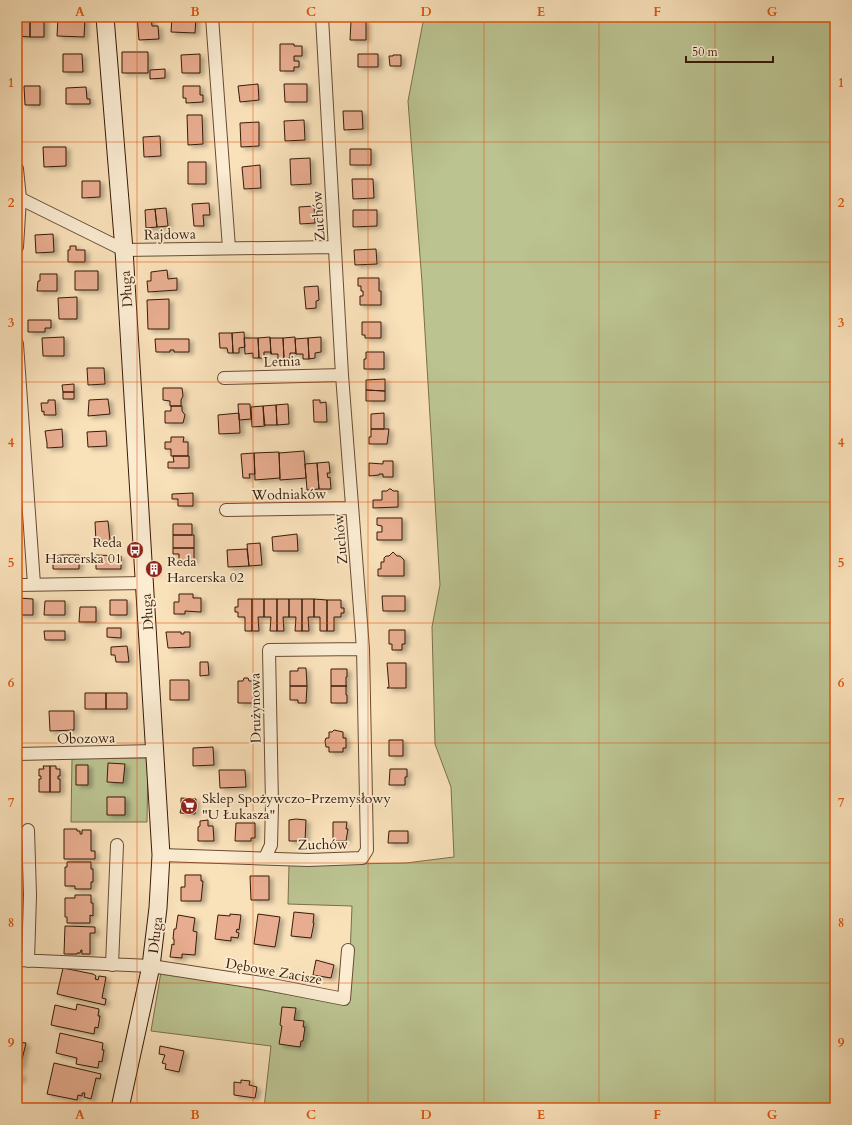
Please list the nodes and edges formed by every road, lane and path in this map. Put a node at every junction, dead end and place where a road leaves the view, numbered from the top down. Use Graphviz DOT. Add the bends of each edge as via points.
graph roads {
  1 [pos="105,17"];
  2 [pos="212,17"];
  3 [pos="322,17"];
  4 [pos="17,170"];
  5 [pos="18,197"];
  6 [pos="17,247"];
  7 [pos="335,247"];
  8 [pos="229,248"];
  9 [pos="124,250"];
  10 [pos="17,344"];
  11 [pos="342,375"];
  12 [pos="224,378"];
  13 [pos="352,508"];
  14 [pos="226,510"];
  15 [pos="145,583"];
  16 [pos="17,584"];
  17 [pos="34,584"];
  18 [pos="363,649"];
  19 [pos="155,751"];
  20 [pos="17,754"];
  21 [pos="28,830"];
  22 [pos="117,845"];
  23 [pos="161,855"];
  24 [pos="265,858"];
  25 [pos="348,950"];
  26 [pos="22,960"];
  27 [pos="112,964"];
  28 [pos="151,966"];
  29 [pos="120,1108"];
  1 -- 9 [label="street, Długa"];
  2 -- 8 [label="street"];
  3 -- 7 [label="street, Zuchów"];
  4 -- 5 [label="street"];
  5 -- 6 [label="street"];
  5 -- 9 [label="street, Rajdowa"];
  7 -- 8 [label="street, Rajdowa"];
  7 -- 11 [label="street, Zuchów"];
  8 -- 9 [label="street, Rajdowa"];
  9 -- 15 [label="street, Długa"];
  10 -- 17 [label="street"];
  11 -- 12 [label="street, Letnia"];
  11 -- 13 [label="street, Zuchów"];
  13 -- 14 [label="street, Wodniaków"];
  13 -- 18 [label="street, Zuchów"];
  15 -- 17 [label="street"];
  15 -- 19 [label="street, Długa"];
  16 -- 17 [label="street"];
  18 -- 24 [label="street, Drużynowa" via="269,650 272,804 271,845"];
  18 -- 24 [label="street, Zuchów" via="367,850 362,858"];
  19 -- 20 [label="street, Obozowa"];
  19 -- 23 [label="street, Długa"];
  21 -- 26 [label="street" via="30,895"];
  22 -- 27 [label="street"];
  23 -- 24 [label="street, Zuchów"];
  23 -- 28 [label="street, Długa"];
  25 -- 28 [label="street, Dębowe Zacisze" via="344,999"];
  26 -- 27 [label="street"];
  27 -- 28 [label="street"];
  28 -- 29 [label="street, Długa"];
}
